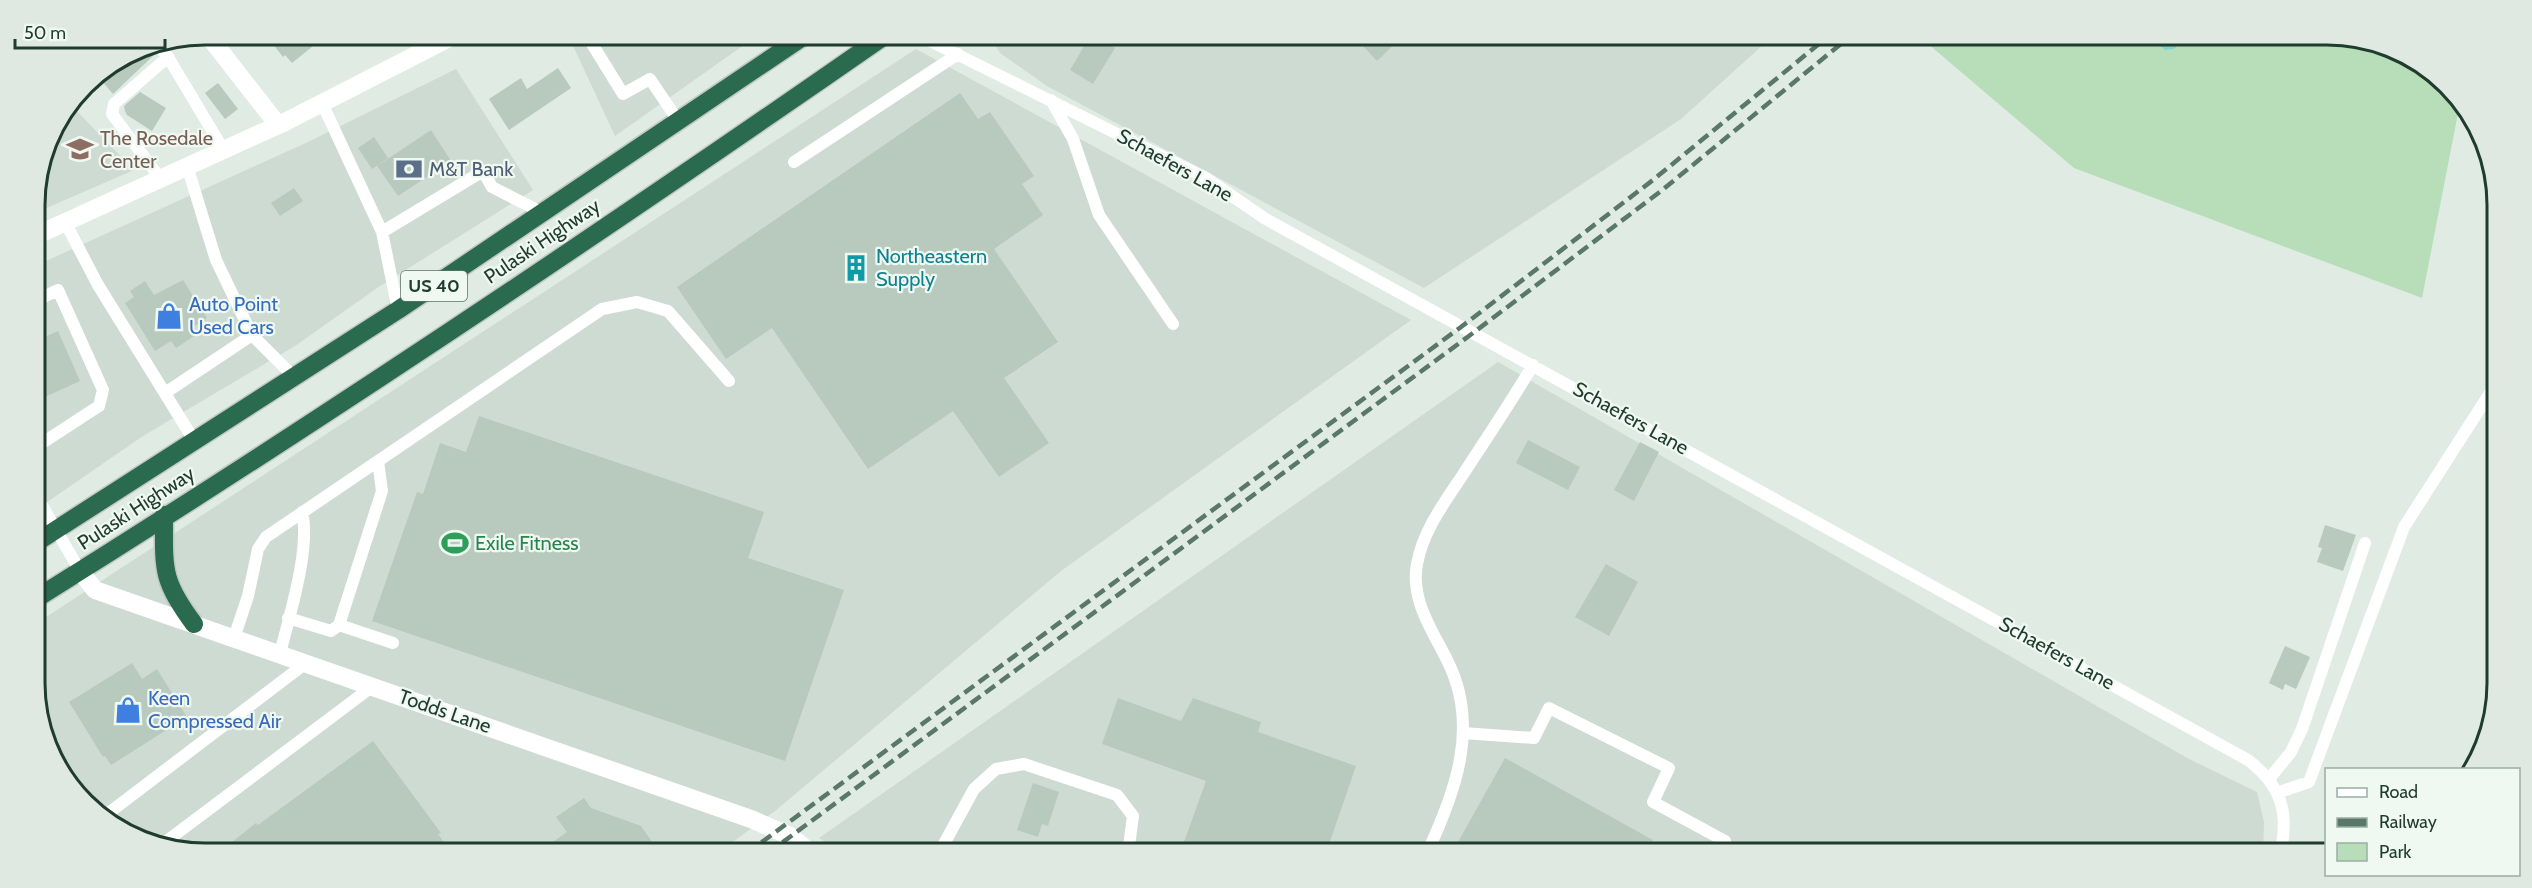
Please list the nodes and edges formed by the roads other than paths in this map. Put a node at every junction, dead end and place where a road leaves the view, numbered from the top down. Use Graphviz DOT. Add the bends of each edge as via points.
graph roads {
  1 [pos="216,45"];
  2 [pos="436,45"];
  3 [pos="593,45"];
  4 [pos="791,45"];
  5 [pos="871,45"];
  6 [pos="939,45"];
  7 [pos="163,51"];
  8 [pos="958,54"];
  9 [pos="168,57"];
  10 [pos="1051,99"];
  11 [pos="322,104"];
  12 [pos="679,122"];
  13 [pos="278,125"];
  14 [pos="223,149"];
  15 [pos="794,162"];
  16 [pos="187,166"];
  17 [pos="160,178"];
  18 [pos="543,213"];
  19 [pos="65,222"];
  20 [pos="45,231"];
  21 [pos="382,231"];
  22 [pos="45,296"];
  23 [pos="398,310"];
  24 [pos="1173,324"];
  25 [pos="252,335"];
  26 [pos="1533,364"];
  27 [pos="295,378"];
  28 [pos="729,381"];
  29 [pos="165,393"];
  30 [pos="2487,407"];
  31 [pos="45,441"];
  32 [pos="195,442"];
  33 [pos="378,461"];
  34 [pos="45,511"];
  35 [pos="302,512"];
  36 [pos="164,515"];
  37 [pos="56,530"];
  38 [pos="45,537"];
  39 [pos="2366,543"];
  40 [pos="80,571"];
  41 [pos="45,593"];
  42 [pos="288,618"];
  43 [pos="194,624"];
  44 [pos="339,625"];
  45 [pos="234,638"];
  46 [pos="393,643"];
  47 [pos="280,654"];
  48 [pos="306,663"];
  49 [pos="373,686"];
  50 [pos="1463,733"];
  51 [pos="2269,779"];
  52 [pos="2277,794"];
  53 [pos="110,812"];
  54 [pos="169,839"];
  55 [pos="798,843"];
  56 [pos="944,843"];
  57 [pos="1129,843"];
  58 [pos="1431,843"];
  59 [pos="1724,843"];
  60 [pos="2281,843"];
  1 -- 13 [label="street"];
  2 -- 11 [label="street"];
  3 -- 12 [label="lane" via="623,94 650,79"];
  4 -- 12 [label="highway, Pulaski Highway / US 40"];
  5 -- 36 [label="highway, Pulaski Highway / US 40" via="418,351"];
  6 -- 8 [label="lane, Schaefers Lane"];
  7 -- 9 [label="lane"];
  8 -- 10 [label="lane, Schaefers Lane"];
  8 -- 15 [label="lane"];
  9 -- 14 [label="lane"];
  9 -- 17 [label="lane" via="114,104 112,114"];
  10 -- 24 [label="lane" via="1073,139 1099,215"];
  10 -- 26 [label="lane, Schaefers Lane" via="1206,178 1264,218"];
  11 -- 13 [label="street"];
  11 -- 21 [label="lane"];
  12 -- 18 [label="highway, Pulaski Highway / US 40"];
  13 -- 14 [label="street"];
  14 -- 16 [label="street"];
  16 -- 17 [label="street"];
  16 -- 25 [label="lane" via="216,260"];
  17 -- 19 [label="street"];
  18 -- 21 [label="lane" via="492,187 483,171"];
  18 -- 23 [label="highway, Pulaski Highway / US 40"];
  19 -- 20 [label="street"];
  19 -- 29 [label="lane" via="98,285"];
  21 -- 23 [label="lane"];
  22 -- 31 [label="lane" via="58,290 103,390 99,406"];
  23 -- 27 [label="highway, Pulaski Highway / US 40"];
  25 -- 27 [label="lane"];
  25 -- 29 [label="lane"];
  26 -- 50 [label="lane" via="1436,516 1416,566 1420,603 1431,633 1449,663 1461,703"];
  26 -- 51 [label="lane, Schaefers Lane" via="2248,760"];
  27 -- 32 [label="highway, Pulaski Highway / US 40"];
  28 -- 33 [label="lane" via="668,310 637,302 620,304 602,309"];
  29 -- 32 [label="lane"];
  30 -- 52 [label="lane" via="2404,527 2309,782"];
  32 -- 37 [label="highway, Pulaski Highway / US 40"];
  33 -- 35 [label="lane"];
  33 -- 44 [label="lane" via="382,491"];
  34 -- 37 [label="lane"];
  35 -- 42 [label="lane" via="302,554"];
  35 -- 45 [label="lane" via="266,537 258,549"];
  36 -- 40 [label="highway, Pulaski Highway / US 40"];
  36 -- 43 [label="highway" via="166,577 173,596"];
  37 -- 38 [label="highway, Pulaski Highway / US 40"];
  37 -- 40 [label="lane"];
  39 -- 51 [label="lane" via="2302,729"];
  40 -- 41 [label="highway, Pulaski Highway / US 40"];
  40 -- 43 [label="street, Todds Lane" via="95,590"];
  42 -- 44 [label="lane" via="331,631"];
  42 -- 47 [label="lane"];
  43 -- 45 [label="street, Todds Lane"];
  44 -- 46 [label="lane"];
  45 -- 47 [label="street, Todds Lane"];
  47 -- 48 [label="street, Todds Lane"];
  48 -- 49 [label="street, Todds Lane"];
  48 -- 53 [label="lane"];
  49 -- 54 [label="lane"];
  49 -- 55 [label="street, Todds Lane" via="751,819"];
  50 -- 58 [label="lane" via="1455,789"];
  50 -- 59 [label="lane" via="1534,738 1549,708 1669,768 1653,802"];
  51 -- 52 [label="lane, Schaefers Lane"];
  52 -- 60 [label="lane, Schaefers Lane" via="2285,819"];
  56 -- 57 [label="lane" via="974,789 996,769 1024,764 1117,795 1133,816"];
}
